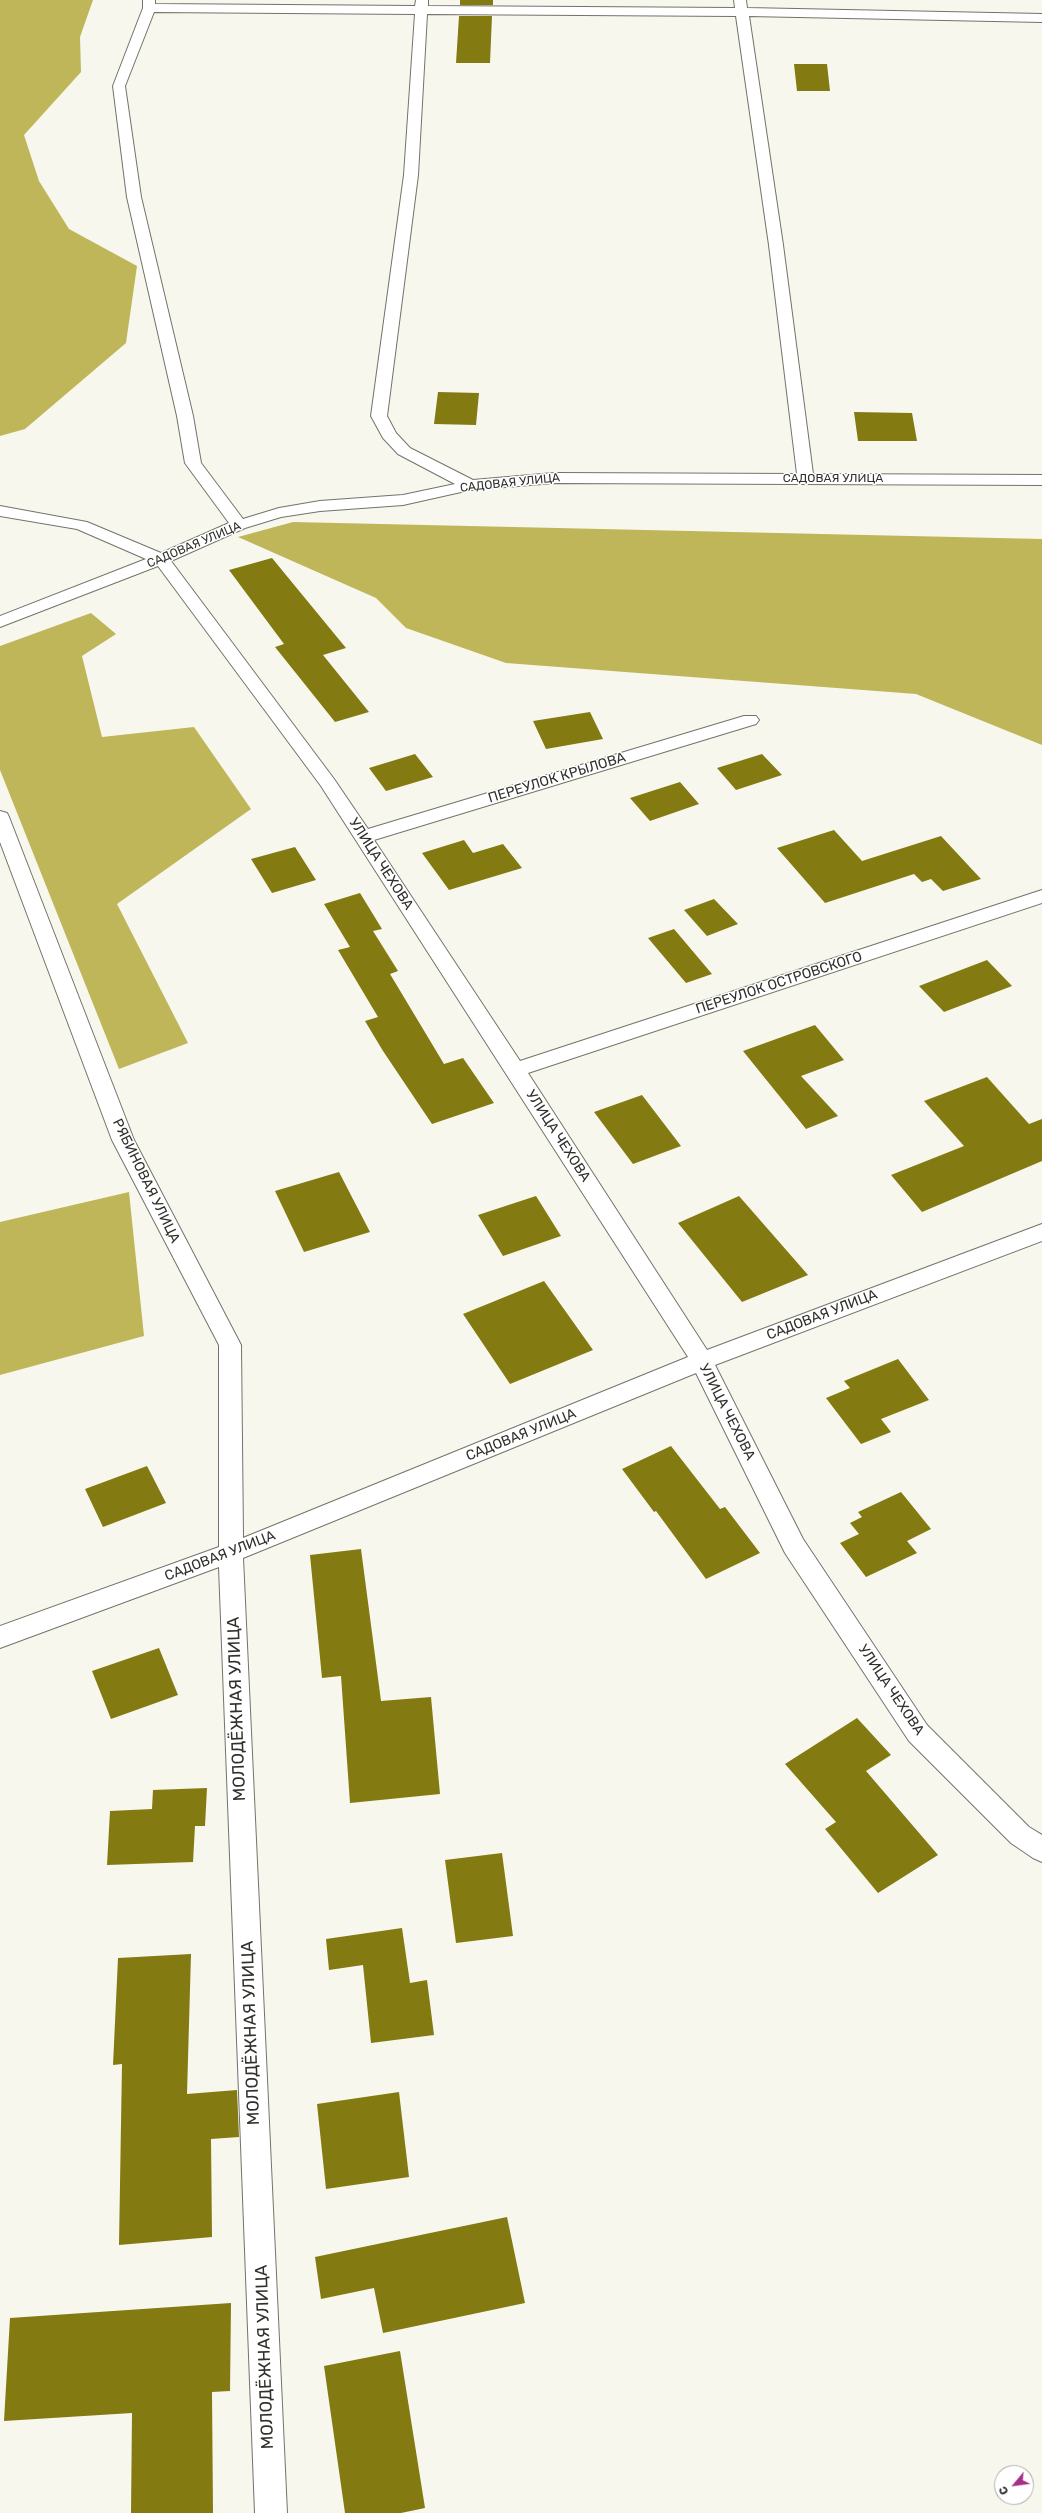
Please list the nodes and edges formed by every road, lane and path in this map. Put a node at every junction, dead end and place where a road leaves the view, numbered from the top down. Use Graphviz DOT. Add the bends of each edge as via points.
graph roads {
  1 [pos="149,4"];
  2 [pos="422,5"];
  3 [pos="740,6"];
  4 [pos="1042,18"];
  5 [pos="806,479"];
  6 [pos="1042,480"];
  7 [pos="470,485"];
  8 [pos="0,512"];
  9 [pos="239,525"];
  10 [pos="161,559"];
  11 [pos="0,622"];
  12 [pos="750,720"];
  13 [pos="0,817"];
  14 [pos="363,837"];
  15 [pos="1042,896"];
  16 [pos="515,1070"];
  17 [pos="1042,1232"];
  18 [pos="702,1361"];
  19 [pos="231,1553"];
  20 [pos="0,1637"];
  21 [pos="1042,1850"];
  22 [pos="271,2513"];
  1 -- 2 [label="street"];
  1 -- 9 [label="street" via="119,86 134,197 185,416 193,463"];
  2 -- 3 [label="street"];
  2 -- 7 [label="street" via="411,175 379,416 389,435 404,451"];
  3 -- 4 [label="street"];
  3 -- 5 [label="street" via="776,245"];
  5 -- 6 [label="street, САДОВАЯ УЛИЦА"];
  5 -- 7 [label="street, САДОВАЯ УЛИЦА" via="554,478"];
  7 -- 9 [label="street, САДОВАЯ УЛИЦА" via="403,500 320,506 279,513"];
  8 -- 10 [label="street" via="81,525"];
  9 -- 10 [label="street, САДОВАЯ УЛИЦА"];
  10 -- 11 [label="street, САДОВАЯ УЛИЦА"];
  10 -- 14 [label="street, УЛИЦА ЧЕХОВА" via="328,783"];
  12 -- 14 [label="street, ПЕРЕУЛОК КРЫЛОВА"];
  13 -- 19 [label="street, РЯБИНОВАЯ УЛИЦА" via="123,1140 230,1346"];
  14 -- 16 [label="street, УЛИЦА ЧЕХОВА"];
  15 -- 16 [label="street, ПЕРЕУЛОК ОСТРОВСКОГО"];
  16 -- 18 [label="street, УЛИЦА ЧЕХОВА"];
  17 -- 18 [label="street, САДОВАЯ УЛИЦА"];
  18 -- 19 [label="street, САДОВАЯ УЛИЦА"];
  18 -- 21 [label="street, УЛИЦА ЧЕХОВА" via="794,1546 918,1733 1020,1835"];
  19 -- 20 [label="street, САДОВАЯ УЛИЦА"];
  19 -- 22 [label="street, МОЛОДЁЖНАЯ УЛИЦА"];
}
